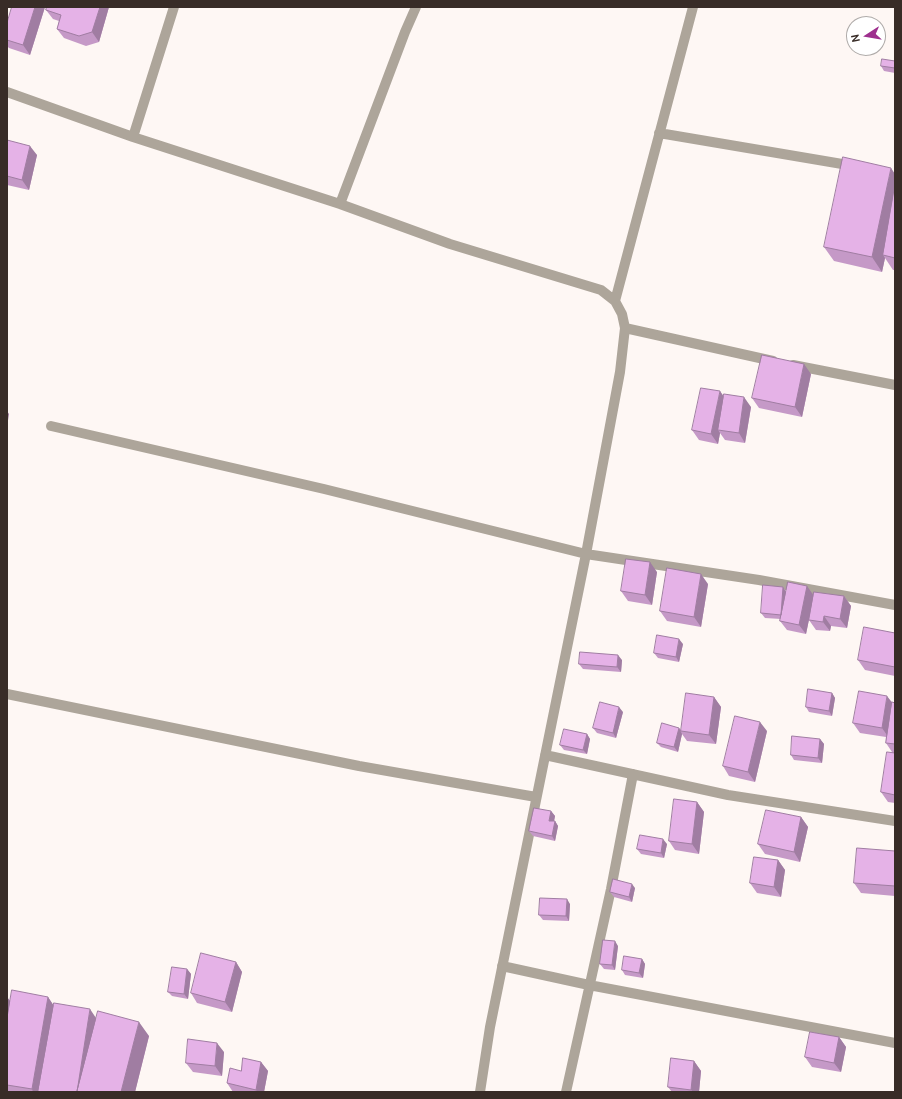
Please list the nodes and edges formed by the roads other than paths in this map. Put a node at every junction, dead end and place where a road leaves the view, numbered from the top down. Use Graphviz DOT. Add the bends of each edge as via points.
graph roads {
  1 [pos="174,7"];
  2 [pos="416,7"];
  3 [pos="693,7"];
  4 [pos="7,92"];
  5 [pos="660,133"];
  6 [pos="133,137"];
  7 [pos="862,167"];
  8 [pos="340,204"];
  9 [pos="615,301"];
  10 [pos="625,328"];
  11 [pos="895,385"];
  12 [pos="51,426"];
  13 [pos="586,554"];
  14 [pos="895,605"];
  15 [pos="7,694"];
  16 [pos="545,755"];
  17 [pos="633,774"];
  18 [pos="536,797"];
  19 [pos="895,822"];
  20 [pos="502,966"];
  21 [pos="590,985"];
  22 [pos="895,1043"];
  23 [pos="480,1092"];
  24 [pos="566,1092"];
  1 -- 6 [label="street"];
  2 -- 8 [label="street"];
  3 -- 5 [label="street"];
  4 -- 6 [label="street"];
  5 -- 7 [label="street"];
  5 -- 9 [label="street"];
  6 -- 8 [label="street"];
  8 -- 9 [label="street" via="450,244 601,290"];
  9 -- 10 [label="street" via="622,314"];
  10 -- 11 [label="street"];
  10 -- 13 [label="street" via="620,372"];
  12 -- 13 [label="street" via="324,489"];
  13 -- 14 [label="street" via="760,580"];
  13 -- 16 [label="street"];
  15 -- 18 [label="street" via="359,766"];
  16 -- 17 [label="street"];
  16 -- 18 [label="street"];
  17 -- 19 [label="street" via="728,794"];
  17 -- 21 [label="street"];
  18 -- 20 [label="street"];
  20 -- 21 [label="street"];
  20 -- 23 [label="street"];
  21 -- 22 [label="street"];
  21 -- 24 [label="street"];
}
